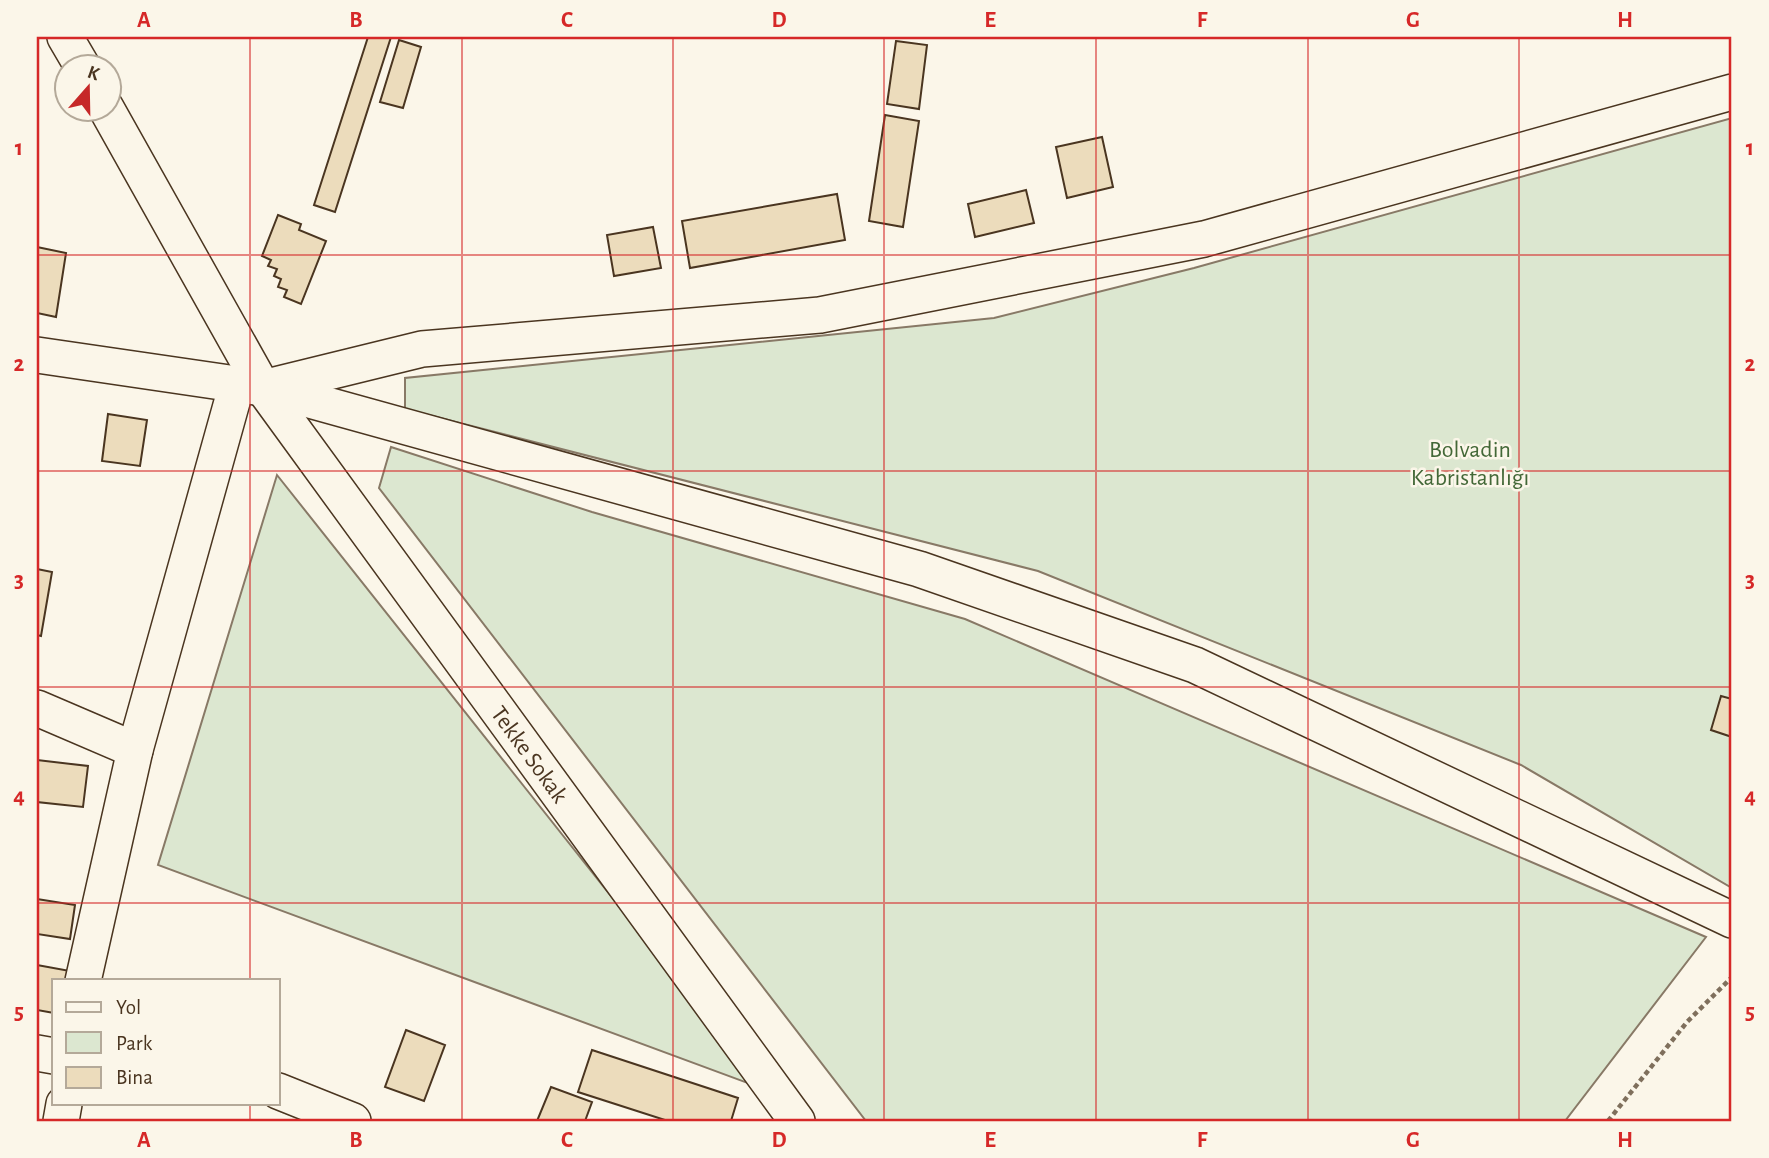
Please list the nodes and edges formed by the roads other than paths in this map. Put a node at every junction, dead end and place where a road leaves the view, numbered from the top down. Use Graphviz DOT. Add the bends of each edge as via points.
graph roads {
  1 [pos="1732,92"];
  2 [pos="113,122"];
  3 [pos="37,355"];
  4 [pos="250,386"];
  5 [pos="37,708"];
  6 [pos="135,750"];
  7 [pos="1732,920"];
  8 [pos="83,979"];
  9 [pos="280,1092"];
  10 [pos="319,1114"];
  11 [pos="353,1121"];
  12 [pos="797,1121"];
  1 -- 4 [label="street" via="1204,239 820,315 422,349"];
  2 -- 4 [label="street, Tekke Sokak"];
  3 -- 4 [label="street"];
  4 -- 6 [label="street"];
  4 -- 7 [label="street" via="919,569 1195,665"];
  4 -- 12 [label="street, Tekke Sokak"];
  5 -- 6 [label="street"];
  6 -- 8 [label="street"];
  9 -- 10 [label="street"];
  10 -- 11 [label="street"];
}
